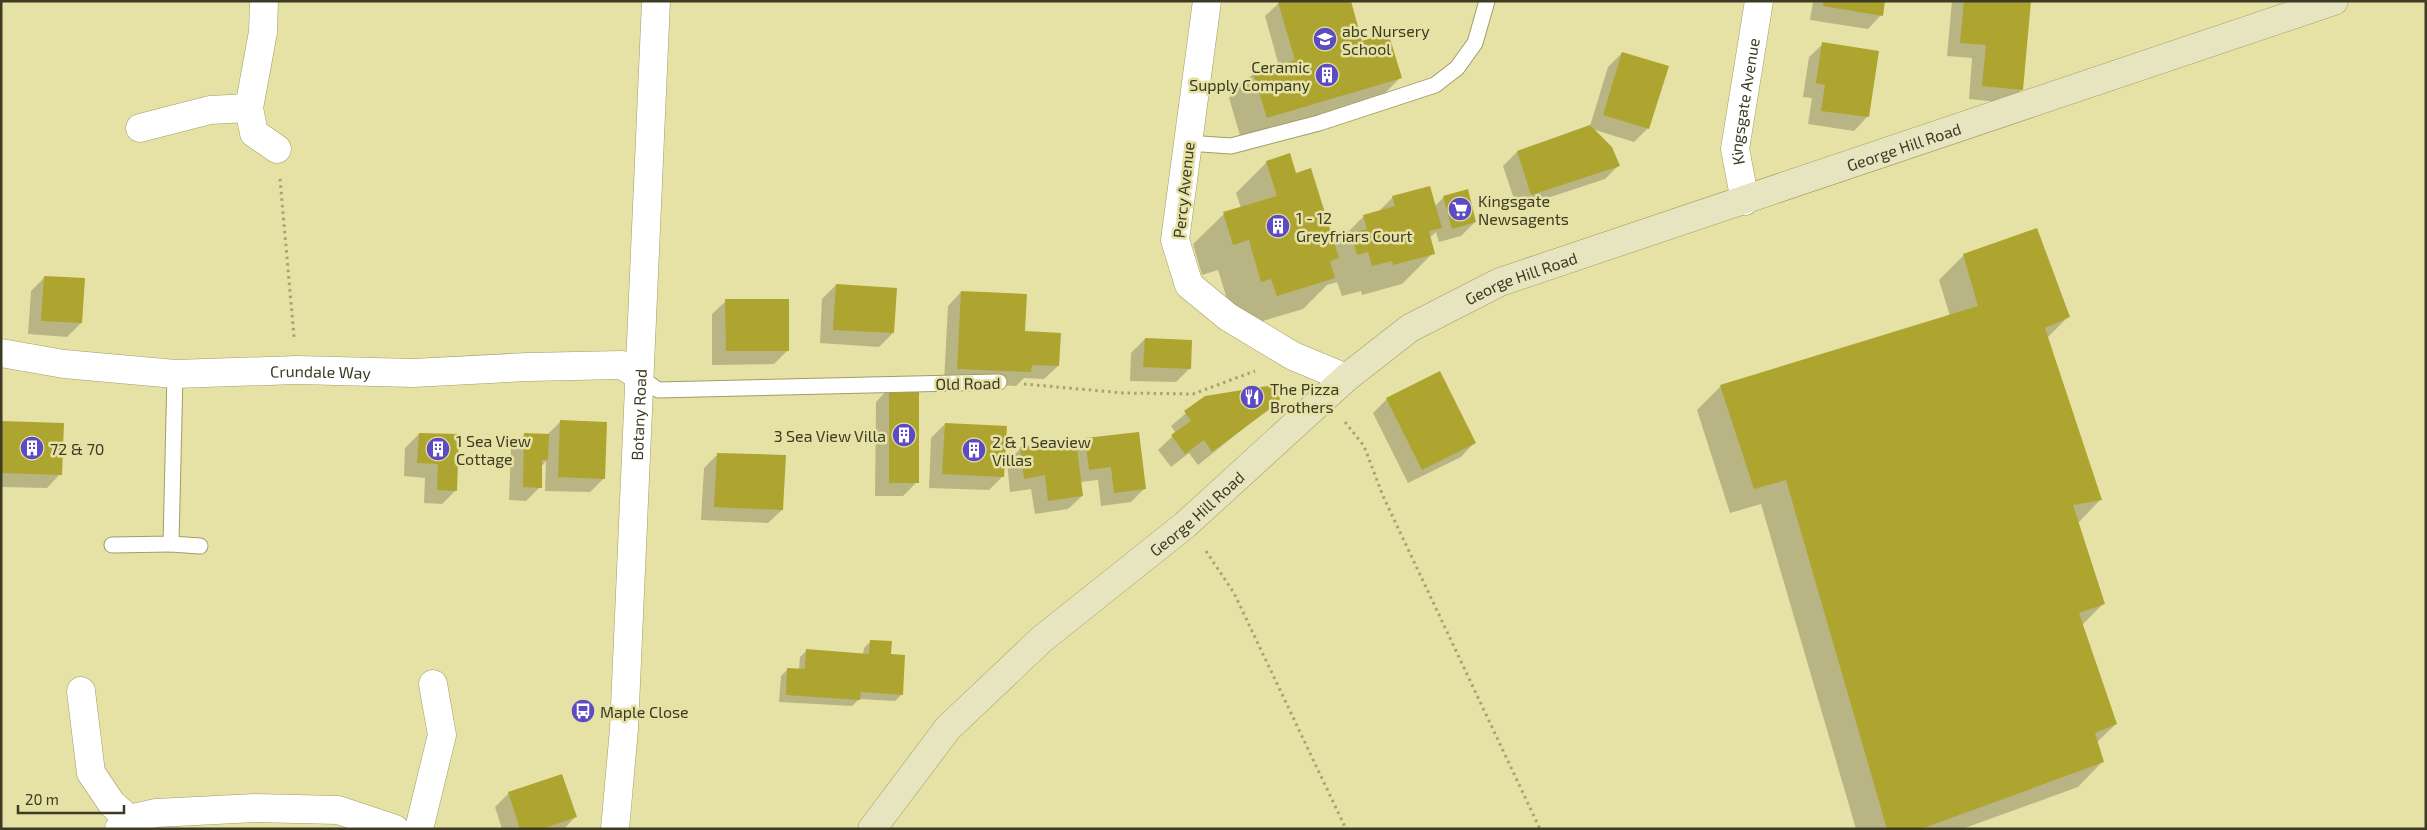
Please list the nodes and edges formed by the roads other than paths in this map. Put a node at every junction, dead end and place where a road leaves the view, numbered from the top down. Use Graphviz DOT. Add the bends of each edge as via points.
graph roads {
  1 [pos="264,1"];
  2 [pos="656,1"];
  3 [pos="1207,1"];
  4 [pos="1487,1"];
  5 [pos="1759,1"];
  6 [pos="2334,1"];
  7 [pos="249,108"];
  8 [pos="140,128"];
  9 [pos="1188,143"];
  10 [pos="277,149"];
  11 [pos="1745,200"];
  12 [pos="1,353"];
  13 [pos="175,374"];
  14 [pos="640,376"];
  15 [pos="1346,378"];
  16 [pos="998,382"];
  17 [pos="171,544"];
  18 [pos="112,545"];
  19 [pos="200,546"];
  20 [pos="433,684"];
  21 [pos="81,691"];
  22 [pos="124,824"];
  23 [pos="390,827"];
  24 [pos="419,829"];
  25 [pos="615,829"];
  26 [pos="872,829"];
  1 -- 7 [label="street" via="263,32"];
  2 -- 14 [label="street, Botany Road"];
  3 -- 9 [label="street, Percy Avenue"];
  4 -- 9 [label="lane" via="1476,43 1457,68 1435,85 1319,123 1231,146"];
  5 -- 11 [label="street, Kingsgate Avenue" via="1735,149"];
  6 -- 11 [label="main road, George Hill Road"];
  7 -- 8 [label="street" via="210,110"];
  7 -- 10 [label="street" via="254,133"];
  9 -- 15 [label="street, Percy Avenue" via="1175,240 1189,285 1228,317 1293,356"];
  11 -- 15 [label="main road, George Hill Road" via="1500,282 1410,328"];
  12 -- 13 [label="street, Crundale Way" via="64,364"];
  13 -- 14 [label="street, Crundale Way" via="297,370 413,373 622,366"];
  13 -- 17 [label="lane"];
  14 -- 16 [label="lane, Old Road" via="658,390"];
  14 -- 25 [label="street, Botany Road" via="624,729"];
  15 -- 26 [label="main road, George Hill Road" via="1185,525 1042,639 948,728"];
  17 -- 18 [label="lane"];
  17 -- 19 [label="lane"];
  20 -- 24 [label="street" via="442,735"];
  21 -- 22 [label="street" via="91,773"];
  22 -- 23 [label="street" via="156,813 255,808 338,810"];
}
